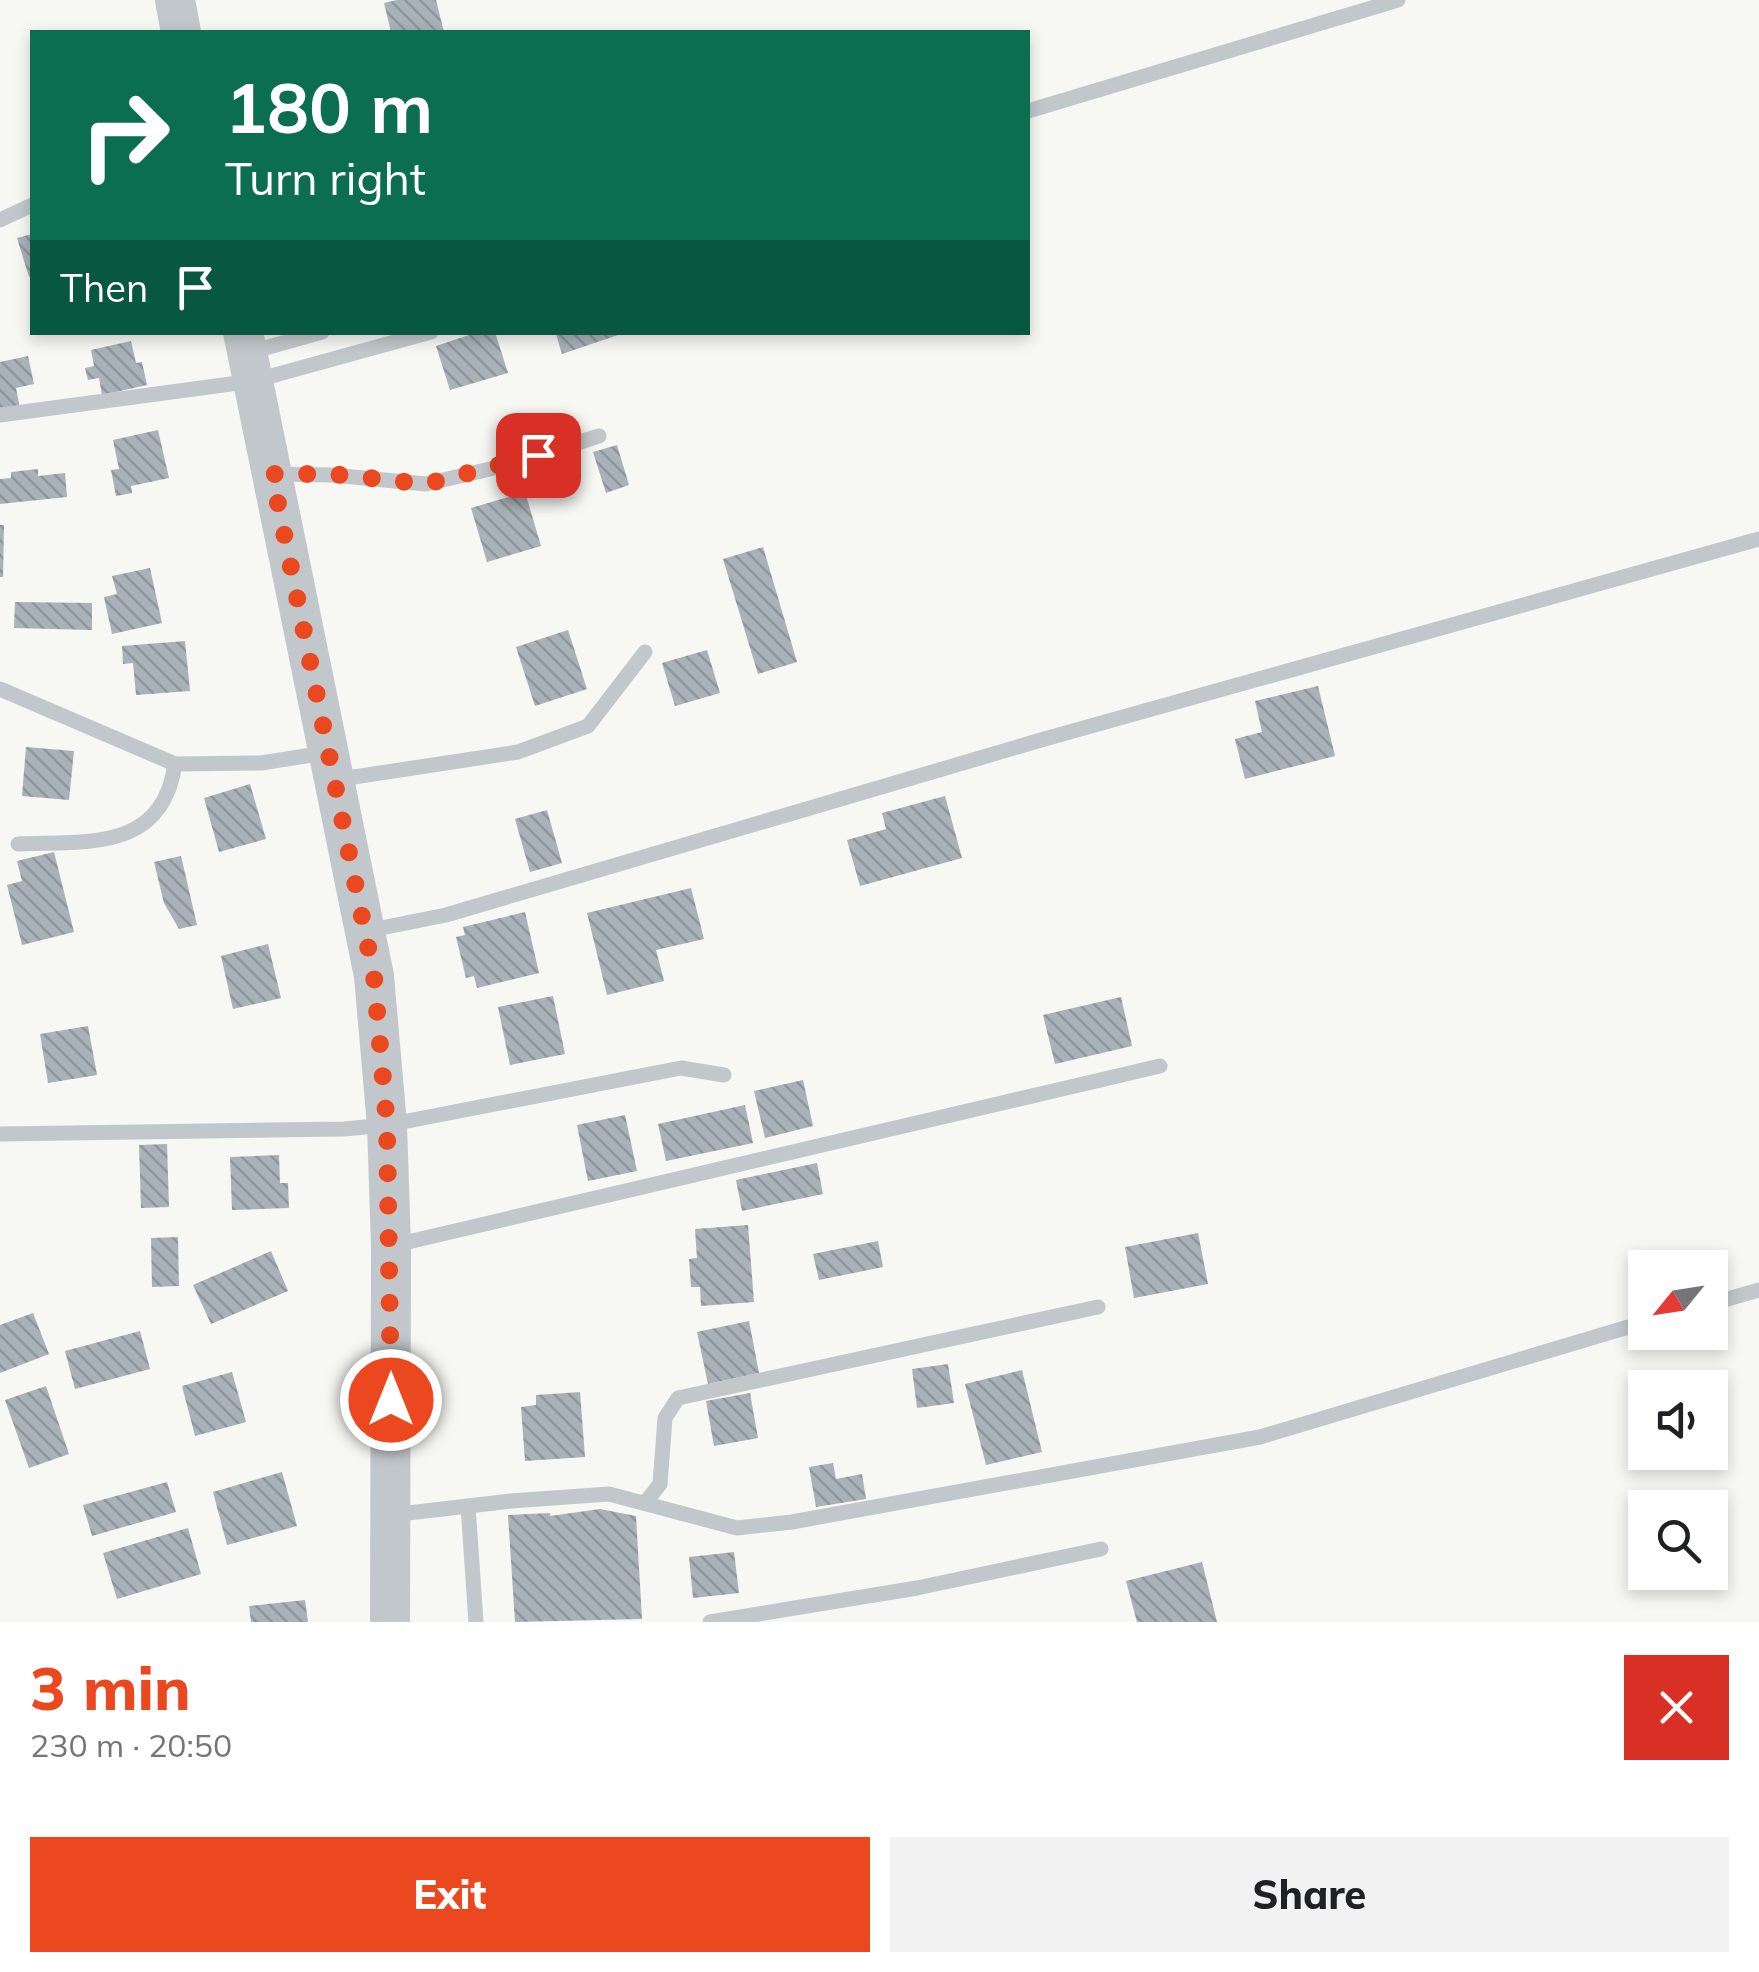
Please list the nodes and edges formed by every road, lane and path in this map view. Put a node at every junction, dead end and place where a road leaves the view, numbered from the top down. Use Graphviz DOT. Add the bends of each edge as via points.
graph roads {
  1 [pos="175,0"];
  2 [pos="1398,0"];
  3 [pos="181,30"];
  4 [pos="1030,110"];
  5 [pos="30,207"];
  6 [pos="0,220"];
  7 [pos="313,335"];
  8 [pos="407,335"];
  9 [pos="248,356"];
  10 [pos="0,415"];
  11 [pos="599,436"];
  12 [pos="272,474"];
  13 [pos="1759,540"];
  14 [pos="645,652"];
  15 [pos="0,690"];
  16 [pos="175,764"];
  17 [pos="332,766"];
  18 [pos="18,844"];
  19 [pos="366,930"];
  20 [pos="1160,1066"];
  21 [pos="724,1075"];
  22 [pos="387,1125"];
  23 [pos="0,1134"];
  24 [pos="391,1246"];
  25 [pos="1759,1290"];
  26 [pos="1728,1299"];
  27 [pos="1098,1307"];
  28 [pos="1628,1327"];
  29 [pos="645,1504"];
  30 [pos="468,1506"];
  31 [pos="391,1514"];
  32 [pos="1101,1549"];
  33 [pos="390,1622"];
  34 [pos="476,1622"];
  35 [pos="710,1622"];
  1 -- 3 [label="street"];
  2 -- 4 [label="lane"];
  5 -- 6 [label="lane"];
  7 -- 9 [label="lane"];
  8 -- 9 [label="lane"];
  9 -- 10 [label="lane"];
  9 -- 12 [label="street"];
  11 -- 12 [label="lane" via="426,484"];
  12 -- 17 [label="street"];
  13 -- 19 [label="lane" via="446,915"];
  14 -- 17 [label="lane" via="588,726 518,752"];
  15 -- 16 [label="lane"];
  16 -- 17 [label="lane"];
  16 -- 18 [label="lane" via="172,789 154,817 126,836"];
  17 -- 19 [label="street"];
  19 -- 22 [label="street"];
  20 -- 24 [label="lane"];
  21 -- 22 [label="lane" via="681,1068"];
  22 -- 23 [label="lane"];
  22 -- 24 [label="street"];
  24 -- 31 [label="street"];
  25 -- 26 [label="lane"];
  27 -- 29 [label="lane" via="678,1398 665,1418 660,1484"];
  28 -- 29 [label="lane" via="1260,1437 996,1487 736,1528"];
  29 -- 30 [label="lane" via="609,1494"];
  30 -- 31 [label="lane"];
  30 -- 34 [label="lane"];
  31 -- 33 [label="street"];
  32 -- 35 [label="lane"];
}
